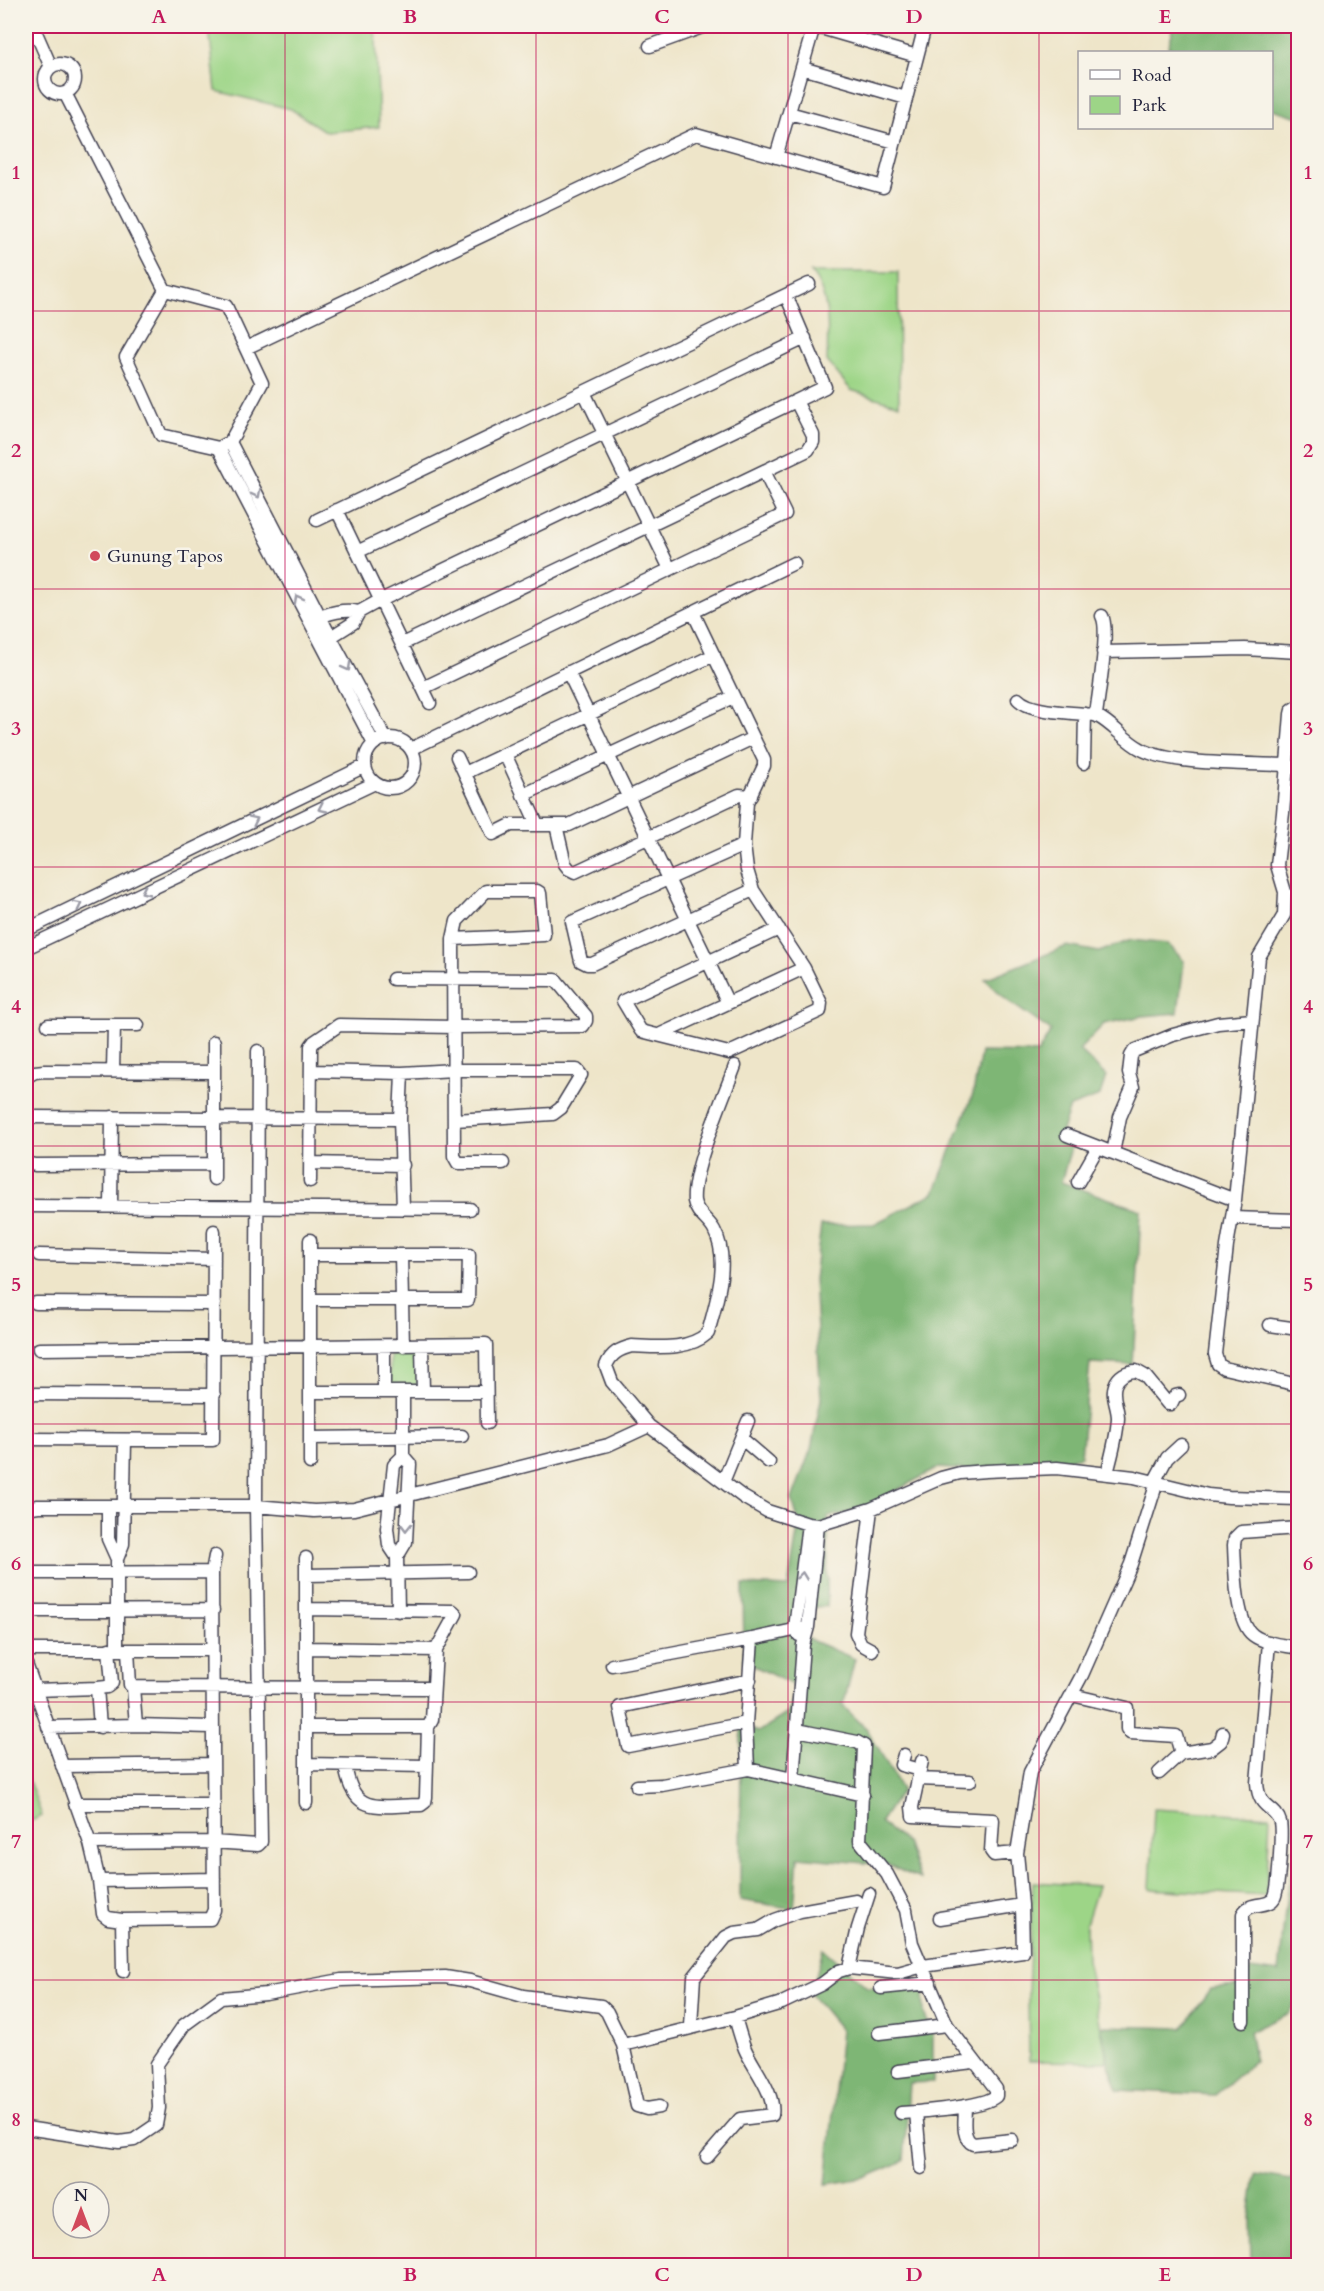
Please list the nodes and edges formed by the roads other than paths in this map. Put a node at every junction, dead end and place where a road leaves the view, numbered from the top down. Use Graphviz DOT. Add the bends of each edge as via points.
graph roads {
  1 [pos="33,26"];
  2 [pos="705,26"];
  3 [pos="814,26"];
  4 [pos="925,26"];
  5 [pos="650,46"];
  6 [pos="917,56"];
  7 [pos="51,67"];
  8 [pos="802,68"];
  9 [pos="65,93"];
  10 [pos="906,98"];
  11 [pos="789,113"];
  12 [pos="895,142"];
  13 [pos="776,157"];
  14 [pos="809,284"];
  15 [pos="165,290"];
  16 [pos="786,295"];
  17 [pos="805,338"];
  18 [pos="246,348"];
  19 [pos="584,392"];
  20 [pos="796,401"];
  21 [pos="604,435"];
  22 [pos="225,445"];
  23 [pos="764,471"];
  24 [pos="627,481"];
  25 [pos="337,510"];
  26 [pos="317,520"];
  27 [pos="649,526"];
  28 [pos="357,552"];
  29 [pos="794,563"];
  30 [pos="670,569"];
  31 [pos="379,601"];
  32 [pos="359,612"];
  33 [pos="693,612"];
  34 [pos="1102,616"];
  35 [pos="316,619"];
  36 [pos="326,640"];
  37 [pos="402,644"];
  38 [pos="1103,652"];
  39 [pos="1299,652"];
  40 [pos="714,656"];
  41 [pos="568,672"];
  42 [pos="423,688"];
  43 [pos="733,697"];
  44 [pos="1018,699"];
  45 [pos="430,703"];
  46 [pos="1299,706"];
  47 [pos="589,714"];
  48 [pos="1091,715"];
  49 [pos="753,738"];
  50 [pos="380,742"];
  51 [pos="411,749"];
  52 [pos="505,754"];
  53 [pos="608,755"];
  54 [pos="457,757"];
  55 [pos="1084,763"];
  56 [pos="365,766"];
  57 [pos="1293,767"];
  58 [pos="465,773"];
  59 [pos="375,783"];
  60 [pos="524,795"];
  61 [pos="628,796"];
  62 [pos="750,796"];
  63 [pos="537,824"];
  64 [pos="556,825"];
  65 [pos="648,837"];
  66 [pos="744,845"];
  67 [pos="668,879"];
  68 [pos="753,890"];
  69 [pos="688,920"];
  70 [pos="779,929"];
  71 [pos="26,930"];
  72 [pos="453,939"];
  73 [pos="26,948"];
  74 [pos="708,962"];
  75 [pos="804,968"];
  76 [pos="393,979"];
  77 [pos="452,979"];
  78 [pos="728,1003"];
  79 [pos="1252,1020"];
  80 [pos="48,1025"];
  81 [pos="114,1025"];
  82 [pos="138,1025"];
  83 [pos="454,1027"];
  84 [pos="660,1034"];
  85 [pos="214,1042"];
  86 [pos="258,1051"];
  87 [pos="735,1066"];
  88 [pos="454,1070"];
  89 [pos="113,1071"];
  90 [pos="312,1071"];
  91 [pos="214,1072"];
  92 [pos="402,1073"];
  93 [pos="26,1077"];
  94 [pos="26,1117"];
  95 [pos="112,1117"];
  96 [pos="214,1118"];
  97 [pos="258,1119"];
  98 [pos="310,1119"];
  99 [pos="400,1119"];
  100 [pos="455,1120"];
  101 [pos="1067,1135"];
  102 [pos="1098,1147"];
  103 [pos="1113,1153"];
  104 [pos="26,1163"];
  105 [pos="111,1163"];
  106 [pos="310,1163"];
  107 [pos="503,1163"];
  108 [pos="214,1164"];
  109 [pos="403,1165"];
  110 [pos="214,1179"];
  111 [pos="310,1181"];
  112 [pos="1078,1182"];
  113 [pos="1235,1200"];
  114 [pos="26,1206"];
  115 [pos="111,1207"];
  116 [pos="256,1208"];
  117 [pos="403,1208"];
  118 [pos="470,1209"];
  119 [pos="1233,1218"];
  120 [pos="1299,1220"];
  121 [pos="214,1231"];
  122 [pos="310,1240"];
  123 [pos="39,1255"];
  124 [pos="310,1255"];
  125 [pos="401,1255"];
  126 [pos="214,1259"];
  127 [pos="310,1300"];
  128 [pos="402,1300"];
  129 [pos="36,1303"];
  130 [pos="214,1304"];
  131 [pos="1270,1325"];
  132 [pos="1299,1329"];
  133 [pos="384,1346"];
  134 [pos="403,1346"];
  135 [pos="422,1346"];
  136 [pos="310,1347"];
  137 [pos="214,1348"];
  138 [pos="256,1348"];
  139 [pos="39,1349"];
  140 [pos="1299,1385"];
  141 [pos="310,1392"];
  142 [pos="384,1392"];
  143 [pos="402,1392"];
  144 [pos="423,1392"];
  145 [pos="486,1392"];
  146 [pos="26,1394"];
  147 [pos="214,1395"];
  148 [pos="1179,1395"];
  149 [pos="748,1421"];
  150 [pos="487,1423"];
  151 [pos="649,1426"];
  152 [pos="462,1436"];
  153 [pos="402,1437"];
  154 [pos="310,1438"];
  155 [pos="741,1438"];
  156 [pos="26,1439"];
  157 [pos="125,1440"];
  158 [pos="1180,1445"];
  159 [pos="402,1456"];
  160 [pos="769,1462"];
  161 [pos="310,1463"];
  162 [pos="1107,1473"];
  163 [pos="723,1482"];
  164 [pos="1156,1482"];
  165 [pos="408,1497"];
  166 [pos="1299,1499"];
  167 [pos="390,1501"];
  168 [pos="256,1506"];
  169 [pos="108,1507"];
  170 [pos="26,1508"];
  171 [pos="124,1508"];
  172 [pos="871,1509"];
  173 [pos="813,1525"];
  174 [pos="1299,1528"];
  175 [pos="215,1556"];
  176 [pos="398,1557"];
  177 [pos="306,1558"];
  178 [pos="117,1565"];
  179 [pos="212,1572"];
  180 [pos="468,1572"];
  181 [pos="26,1573"];
  182 [pos="397,1574"];
  183 [pos="307,1575"];
  184 [pos="116,1609"];
  185 [pos="306,1609"];
  186 [pos="213,1610"];
  187 [pos="26,1611"];
  188 [pos="398,1611"];
  189 [pos="802,1627"];
  190 [pos="752,1639"];
  191 [pos="1269,1641"];
  192 [pos="306,1647"];
  193 [pos="437,1648"];
  194 [pos="1299,1648"];
  195 [pos="118,1649"];
  196 [pos="26,1650"];
  197 [pos="212,1650"];
  198 [pos="872,1650"];
  199 [pos="26,1664"];
  200 [pos="612,1665"];
  201 [pos="750,1680"];
  202 [pos="134,1687"];
  203 [pos="258,1687"];
  204 [pos="307,1687"];
  205 [pos="96,1688"];
  206 [pos="433,1688"];
  207 [pos="212,1689"];
  208 [pos="35,1690"];
  209 [pos="1072,1695"];
  210 [pos="746,1723"];
  211 [pos="136,1725"];
  212 [pos="48,1727"];
  213 [pos="100,1727"];
  214 [pos="212,1727"];
  215 [pos="306,1727"];
  216 [pos="428,1727"];
  217 [pos="796,1730"];
  218 [pos="1223,1733"];
  219 [pos="1181,1753"];
  220 [pos="904,1755"];
  221 [pos="213,1764"];
  222 [pos="306,1764"];
  223 [pos="345,1765"];
  224 [pos="62,1766"];
  225 [pos="427,1766"];
  226 [pos="748,1769"];
  227 [pos="920,1770"];
  228 [pos="1158,1773"];
  229 [pos="793,1779"];
  230 [pos="970,1781"];
  231 [pos="637,1786"];
  232 [pos="862,1795"];
  233 [pos="306,1803"];
  234 [pos="75,1804"];
  235 [pos="214,1804"];
  236 [pos="212,1842"];
  237 [pos="90,1843"];
  238 [pos="1017,1853"];
  239 [pos="214,1880"];
  240 [pos="99,1881"];
  241 [pos="869,1894"];
  242 [pos="856,1901"];
  243 [pos="1022,1905"];
  244 [pos="940,1918"];
  245 [pos="122,1920"];
  246 [pos="923,1966"];
  247 [pos="849,1968"];
  248 [pos="123,1971"];
  249 [pos="930,1983"];
  250 [pos="881,1988"];
  251 [pos="735,2017"];
  252 [pos="1243,2021"];
  253 [pos="947,2025"];
  254 [pos="692,2026"];
  255 [pos="879,2033"];
  256 [pos="622,2045"];
  257 [pos="973,2062"];
  258 [pos="898,2071"];
  259 [pos="659,2107"];
  260 [pos="964,2107"];
  261 [pos="916,2112"];
  262 [pos="901,2113"];
  263 [pos="26,2128"];
  264 [pos="1012,2140"];
  265 [pos="706,2157"];
  266 [pos="921,2168"];
  1 -- 7 [label="street"];
  2 -- 5 [label="street"];
  3 -- 6 [label="street"];
  3 -- 8 [label="street"];
  4 -- 6 [label="street"];
  6 -- 10 [label="street"];
  7 -- 9 [label="street" via="45,84 55,94"];
  7 -- 9 [label="street" via="61,64 73,72 73,87"];
  8 -- 10 [label="street"];
  8 -- 11 [label="street"];
  9 -- 15 [label="street"];
  10 -- 12 [label="street"];
  11 -- 12 [label="street"];
  11 -- 13 [label="street"];
  12 -- 13 [label="street" via="883,187"];
  13 -- 18 [label="street" via="696,134"];
  14 -- 16 [label="street"];
  15 -- 18 [label="street" via="226,306"];
  15 -- 22 [label="street" via="126,357 161,435"];
  16 -- 17 [label="street"];
  16 -- 19 [label="street"];
  17 -- 20 [label="street" via="825,387"];
  17 -- 21 [label="street"];
  18 -- 22 [label="street" via="262,383"];
  19 -- 21 [label="street"];
  19 -- 25 [label="street"];
  20 -- 23 [label="street" via="813,442 808,450"];
  20 -- 24 [label="street"];
  21 -- 24 [label="street"];
  21 -- 28 [label="street"];
  22 -- 35 [label="street"];
  23 -- 27 [label="street"];
  23 -- 30 [label="street" via="785,514"];
  24 -- 27 [label="street"];
  24 -- 31 [label="street"];
  25 -- 26 [label="street"];
  25 -- 28 [label="street"];
  27 -- 30 [label="street"];
  27 -- 37 [label="street"];
  28 -- 31 [label="street"];
  29 -- 33 [label="street"];
  30 -- 42 [label="street"];
  31 -- 32 [label="street"];
  31 -- 37 [label="street"];
  32 -- 35 [label="street" via="348,610"];
  32 -- 36 [label="street" via="353,622"];
  33 -- 40 [label="street"];
  33 -- 41 [label="street"];
  34 -- 38 [label="street"];
  35 -- 36 [label="street"];
  36 -- 50 [label="street"];
  37 -- 42 [label="street"];
  38 -- 39 [label="street"];
  38 -- 48 [label="street"];
  40 -- 43 [label="street"];
  40 -- 47 [label="street"];
  41 -- 47 [label="street"];
  41 -- 51 [label="street"];
  42 -- 45 [label="street"];
  43 -- 49 [label="street"];
  43 -- 53 [label="street"];
  44 -- 48 [label="street" via="1034,708"];
  46 -- 57 [label="street" via="1291,714"];
  47 -- 52 [label="street"];
  47 -- 53 [label="street"];
  48 -- 55 [label="street"];
  48 -- 57 [label="street" via="1131,743 1158,755"];
  49 -- 61 [label="street"];
  49 -- 62 [label="street" via="764,766"];
  50 -- 51 [label="street" via="395,739"];
  50 -- 56 [label="street" via="369,751"];
  51 -- 59 [label="street" via="415,768 404,785 384,788"];
  52 -- 58 [label="street"];
  52 -- 60 [label="street"];
  53 -- 60 [label="street"];
  53 -- 61 [label="street"];
  54 -- 58 [label="street"];
  56 -- 59 [label="street"];
  71 -- 56 [label="street, one-way"];
  57 -- 79 [label="street" via="1276,865 1285,892 1284,915 1259,957"];
  58 -- 63 [label="street" via="494,834 512,825"];
  59 -- 73 [label="street, one-way"];
  60 -- 63 [label="street"];
  61 -- 64 [label="street" via="569,825"];
  61 -- 65 [label="street"];
  62 -- 65 [label="street" via="739,795"];
  62 -- 66 [label="street"];
  63 -- 64 [label="street"];
  64 -- 65 [label="street" via="565,864 575,872"];
  65 -- 67 [label="street"];
  66 -- 67 [label="street"];
  66 -- 68 [label="street"];
  67 -- 69 [label="street"];
  67 -- 69 [label="street" via="572,922 581,961 592,964"];
  68 -- 69 [label="street"];
  68 -- 70 [label="street"];
  69 -- 74 [label="street"];
  70 -- 74 [label="street"];
  70 -- 75 [label="street"];
  72 -- 72 [label="street" via="457,921 486,891 540,893 544,934"];
  72 -- 77 [label="street"];
  74 -- 78 [label="street"];
  74 -- 84 [label="street" via="623,1001 640,1031"];
  75 -- 78 [label="street"];
  75 -- 84 [label="street" via="821,1004 820,1011 729,1053"];
  76 -- 77 [label="street"];
  77 -- 83 [label="street"];
  77 -- 83 [label="street" via="556,980 586,1018 583,1026"];
  78 -- 84 [label="street"];
  79 -- 103 [label="street" via="1218,1023 1134,1051 1129,1073 1133,1087 1120,1117"];
  79 -- 113 [label="street"];
  80 -- 81 [label="street"];
  81 -- 82 [label="street"];
  81 -- 89 [label="street"];
  83 -- 88 [label="street"];
  83 -- 90 [label="street" via="339,1025 312,1043"];
  85 -- 91 [label="street"];
  86 -- 97 [label="street"];
  87 -- 151 [label="street" via="703,1155 694,1197 696,1209 714,1228 720,1250 721,1275 708,1333 685,1346 625,1348 609,1358 606,1366 612,1382"];
  88 -- 92 [label="street"];
  88 -- 100 [label="street"];
  88 -- 100 [label="street" via="576,1070 581,1075 553,1114"];
  89 -- 91 [label="street"];
  89 -- 93 [label="street" via="44,1071"];
  90 -- 92 [label="street"];
  90 -- 98 [label="street"];
  91 -- 96 [label="street"];
  92 -- 99 [label="street"];
  94 -- 95 [label="street"];
  95 -- 96 [label="street"];
  95 -- 105 [label="street"];
  96 -- 97 [label="street"];
  96 -- 108 [label="street"];
  97 -- 98 [label="street"];
  97 -- 116 [label="street"];
  98 -- 99 [label="street"];
  98 -- 106 [label="street"];
  99 -- 109 [label="street"];
  100 -- 107 [label="street" via="454,1156 458,1163"];
  101 -- 102 [label="street"];
  102 -- 103 [label="street"];
  102 -- 112 [label="street"];
  103 -- 113 [label="street"];
  104 -- 105 [label="street"];
  105 -- 108 [label="street"];
  105 -- 115 [label="street"];
  106 -- 109 [label="street"];
  106 -- 111 [label="street"];
  108 -- 110 [label="street"];
  109 -- 117 [label="street"];
  113 -- 119 [label="street"];
  114 -- 115 [label="street"];
  115 -- 116 [label="street"];
  116 -- 117 [label="street"];
  116 -- 138 [label="street"];
  117 -- 118 [label="street"];
  119 -- 120 [label="street"];
  119 -- 140 [label="street" via="1216,1341 1218,1364 1244,1374"];
  121 -- 126 [label="street"];
  122 -- 124 [label="street"];
  123 -- 126 [label="street"];
  124 -- 125 [label="street"];
  124 -- 127 [label="street"];
  125 -- 128 [label="street"];
  125 -- 128 [label="street" via="468,1255 468,1300"];
  126 -- 130 [label="street"];
  127 -- 128 [label="street"];
  127 -- 136 [label="street"];
  128 -- 134 [label="street"];
  129 -- 130 [label="street"];
  130 -- 137 [label="street"];
  131 -- 132 [label="street"];
  133 -- 134 [label="street"];
  133 -- 136 [label="street"];
  133 -- 142 [label="street"];
  134 -- 135 [label="street"];
  135 -- 144 [label="street"];
  135 -- 145 [label="street" via="486,1344"];
  136 -- 138 [label="street"];
  136 -- 141 [label="street"];
  137 -- 138 [label="street"];
  137 -- 139 [label="street"];
  137 -- 147 [label="street"];
  138 -- 168 [label="street"];
  141 -- 142 [label="street"];
  141 -- 154 [label="street"];
  142 -- 143 [label="street"];
  143 -- 144 [label="street"];
  143 -- 153 [label="street"];
  144 -- 145 [label="street"];
  145 -- 150 [label="street"];
  146 -- 147 [label="street"];
  147 -- 157 [label="street" via="213,1440"];
  148 -- 162 [label="street" via="1168,1404 1136,1371 1119,1378 1114,1389 1117,1422"];
  149 -- 155 [label="street"];
  151 -- 163 [label="street"];
  151 -- 165 [label="street" via="608,1445"];
  152 -- 153 [label="street"];
  153 -- 154 [label="street"];
  153 -- 159 [label="street"];
  154 -- 161 [label="street"];
  155 -- 160 [label="street"];
  155 -- 163 [label="street"];
  156 -- 157 [label="street"];
  157 -- 171 [label="street"];
  158 -- 164 [label="street" via="1167,1458"];
  159 -- 165 [label="street" via="410,1464"];
  159 -- 167 [label="street" via="394,1465"];
  162 -- 164 [label="street"];
  162 -- 172 [label="street" via="1058,1468 960,1473"];
  163 -- 173 [label="street" via="767,1511"];
  164 -- 166 [label="street" via="1229,1497"];
  164 -- 209 [label="street" via="1131,1564"];
  165 -- 167 [label="street"];
  165 -- 176 [label="street, one-way" via="406,1542"];
  167 -- 168 [label="street" via="354,1509 314,1511"];
  167 -- 176 [label="street" via="387,1539"];
  168 -- 171 [label="street"];
  168 -- 203 [label="street"];
  169 -- 170 [label="street"];
  169 -- 171 [label="street"];
  169 -- 178 [label="street" via="108,1539"];
  171 -- 178 [label="street" via="123,1544"];
  172 -- 173 [label="street"];
  172 -- 198 [label="street" via="856,1633 861,1644"];
  173 -- 189 [label="street"];
  174 -- 191 [label="street" via="1241,1532 1234,1538 1237,1598 1246,1625 1252,1635"];
  175 -- 179 [label="street"];
  176 -- 182 [label="street"];
  177 -- 183 [label="street"];
  178 -- 179 [label="street"];
  178 -- 181 [label="street"];
  178 -- 184 [label="street"];
  179 -- 186 [label="street"];
  180 -- 182 [label="street"];
  182 -- 183 [label="street"];
  182 -- 188 [label="street"];
  183 -- 185 [label="street"];
  184 -- 186 [label="street"];
  184 -- 187 [label="street"];
  184 -- 195 [label="street"];
  185 -- 188 [label="street"];
  185 -- 192 [label="street"];
  186 -- 197 [label="street"];
  188 -- 193 [label="street" via="455,1612 456,1617"];
  189 -- 190 [label="street"];
  189 -- 217 [label="street"];
  190 -- 200 [label="street"];
  190 -- 201 [label="street"];
  191 -- 194 [label="street"];
  191 -- 252 [label="street" via="1257,1783 1258,1795 1280,1822 1278,1886 1270,1902 1250,1906 1243,1914"];
  192 -- 193 [label="street"];
  192 -- 204 [label="street"];
  193 -- 206 [label="street"];
  195 -- 196 [label="street"];
  195 -- 197 [label="street"];
  195 -- 202 [label="street"];
  195 -- 205 [label="street" via="112,1683"];
  197 -- 207 [label="street"];
  199 -- 208 [label="street"];
  201 -- 210 [label="street"];
  201 -- 210 [label="street" via="620,1707 628,1746"];
  202 -- 207 [label="street"];
  202 -- 211 [label="street"];
  203 -- 204 [label="street"];
  203 -- 207 [label="street"];
  203 -- 236 [label="street" via="261,1842"];
  204 -- 206 [label="street"];
  204 -- 215 [label="street"];
  205 -- 208 [label="street"];
  205 -- 213 [label="street"];
  206 -- 216 [label="street" via="432,1720"];
  207 -- 214 [label="street"];
  208 -- 212 [label="street"];
  209 -- 219 [label="street" via="1127,1708 1128,1731 1173,1735"];
  209 -- 238 [label="street" via="1030,1772"];
  210 -- 226 [label="street"];
  211 -- 213 [label="street"];
  211 -- 214 [label="street"];
  212 -- 213 [label="street"];
  212 -- 224 [label="street"];
  214 -- 221 [label="street"];
  215 -- 216 [label="street"];
  215 -- 222 [label="street"];
  216 -- 225 [label="street"];
  217 -- 229 [label="street"];
  217 -- 232 [label="street" via="864,1746"];
  218 -- 219 [label="street" via="1221,1741 1212,1748"];
  219 -- 228 [label="street"];
  220 -- 227 [label="street" via="901,1765"];
  221 -- 224 [label="street"];
  221 -- 235 [label="street"];
  222 -- 223 [label="street"];
  222 -- 233 [label="street"];
  223 -- 225 [label="street"];
  223 -- 225 [label="street" via="348,1785 358,1800 370,1805 421,1805 426,1797"];
  224 -- 234 [label="street"];
  226 -- 229 [label="street"];
  226 -- 231 [label="street"];
  227 -- 230 [label="street"];
  227 -- 238 [label="street" via="913,1816 993,1820 990,1851 994,1855"];
  229 -- 232 [label="street"];
  232 -- 246 [label="street" via="860,1840 887,1874 906,1910 912,1942"];
  234 -- 235 [label="street"];
  234 -- 237 [label="street"];
  235 -- 236 [label="street"];
  236 -- 237 [label="street"];
  236 -- 239 [label="street"];
  237 -- 240 [label="street"];
  238 -- 243 [label="street"];
  239 -- 240 [label="street"];
  239 -- 245 [label="street" via="210,1918"];
  240 -- 245 [label="street" via="103,1914"];
  241 -- 247 [label="street"];
  242 -- 254 [label="street" via="800,1911 758,1930 726,1937 694,1977"];
  243 -- 244 [label="street"];
  243 -- 246 [label="street" via="1023,1952"];
  245 -- 248 [label="street"];
  246 -- 247 [label="street" via="898,1973"];
  246 -- 249 [label="street"];
  247 -- 251 [label="street" via="782,2003"];
  249 -- 250 [label="street"];
  249 -- 253 [label="street"];
  251 -- 254 [label="street"];
  251 -- 265 [label="street" via="773,2110 769,2117 740,2119"];
  253 -- 255 [label="street"];
  253 -- 257 [label="street"];
  254 -- 256 [label="street"];
  256 -- 259 [label="street" via="637,2106"];
  256 -- 263 [label="street" via="601,2006 522,1996 444,1977 341,1980 221,1998 184,2025 157,2064 156,2125 134,2140 118,2142"];
  257 -- 258 [label="street"];
  257 -- 260 [label="street" via="996,2089 996,2096"];
  260 -- 261 [label="street"];
  260 -- 264 [label="street" via="970,2143"];
  261 -- 262 [label="street"];
  261 -- 266 [label="street"];
}
